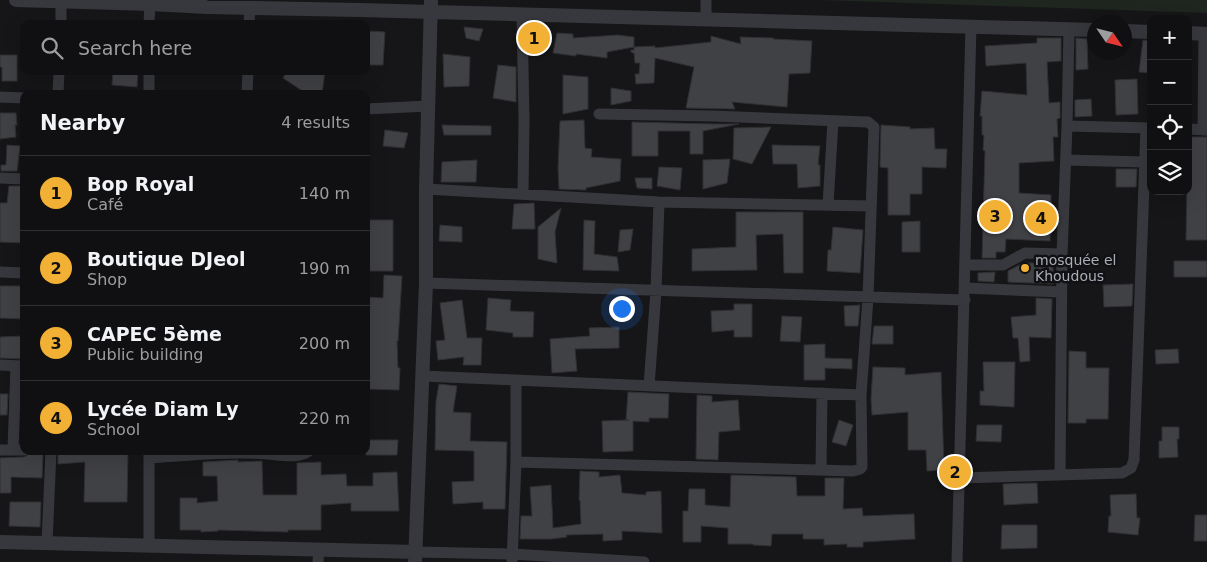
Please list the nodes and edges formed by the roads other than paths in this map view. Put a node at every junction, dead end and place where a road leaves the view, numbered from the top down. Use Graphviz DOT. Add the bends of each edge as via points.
graph roads {
  1 [pos="16,0"];
  2 [pos="706,0"];
  3 [pos="61,1"];
  4 [pos="150,4"];
  5 [pos="207,4"];
  6 [pos="285,4"];
  7 [pos="359,5"];
  8 [pos="431,6"];
  9 [pos="250,8"];
  10 [pos="522,14"];
  11 [pos="60,20"];
  12 [pos="149,20"];
  13 [pos="249,20"];
  14 [pos="706,20"];
  15 [pos="971,26"];
  16 [pos="1069,30"];
  17 [pos="1087,30"];
  18 [pos="1132,31"];
  19 [pos="1147,32"];
  20 [pos="1192,33"];
  21 [pos="1206,34"];
  22 [pos="59,75"];
  23 [pos="149,75"];
  24 [pos="248,75"];
  25 [pos="58,90"];
  26 [pos="149,90"];
  27 [pos="247,90"];
  28 [pos="0,97"];
  29 [pos="20,98"];
  30 [pos="428,106"];
  31 [pos="370,109"];
  32 [pos="599,114"];
  33 [pos="833,121"];
  34 [pos="1067,126"];
  35 [pos="1147,128"];
  36 [pos="1192,129"];
  37 [pos="1205,130"];
  38 [pos="1147,139"];
  39 [pos="1066,160"];
  40 [pos="1145,162"];
  41 [pos="0,178"];
  42 [pos="20,179"];
  43 [pos="426,189"];
  44 [pos="523,194"];
  45 [pos="659,202"];
  46 [pos="828,205"];
  47 [pos="871,206"];
  48 [pos="1062,254"];
  49 [pos="965,265"];
  50 [pos="0,272"];
  51 [pos="20,272"];
  52 [pos="426,283"];
  53 [pos="965,288"];
  54 [pos="656,291"];
  55 [pos="1061,292"];
  56 [pos="868,298"];
  57 [pos="965,300"];
  58 [pos="0,365"];
  59 [pos="20,366"];
  60 [pos="422,376"];
  61 [pos="516,380"];
  62 [pos="650,386"];
  63 [pos="822,394"];
  64 [pos="861,395"];
  65 [pos="0,450"];
  66 [pos="19,450"];
  67 [pos="51,455"];
  68 [pos="149,455"];
  69 [pos="281,455"];
  70 [pos="305,455"];
  71 [pos="516,462"];
  72 [pos="821,470"];
  73 [pos="1060,475"];
  74 [pos="959,478"];
  75 [pos="0,542"];
  76 [pos="47,543"];
  77 [pos="149,546"];
  78 [pos="318,556"];
  79 [pos="416,557"];
  80 [pos="512,558"];
  81 [pos="644,562"];
  82 [pos="957,562"];
  1 -- 3 [label="street"];
  2 -- 14 [label="street"];
  3 -- 4 [label="street"];
  3 -- 11 [label="street"];
  4 -- 5 [label="street"];
  4 -- 12 [label="street"];
  5 -- 9 [label="street"];
  6 -- 7 [label="street"];
  6 -- 9 [label="street"];
  7 -- 8 [label="street"];
  8 -- 10 [label="street"];
  8 -- 30 [label="street"];
  9 -- 13 [label="street"];
  10 -- 14 [label="street"];
  10 -- 44 [label="street"];
  14 -- 15 [label="street"];
  15 -- 16 [label="street"];
  15 -- 49 [label="street"];
  16 -- 17 [label="street"];
  16 -- 34 [label="street"];
  18 -- 19 [label="street"];
  20 -- 21 [label="street"];
  21 -- 37 [label="street"];
  22 -- 25 [label="street"];
  23 -- 26 [label="street"];
  24 -- 27 [label="street"];
  28 -- 29 [label="street"];
  30 -- 31 [label="street"];
  30 -- 43 [label="street"];
  32 -- 33 [label="street"];
  33 -- 46 [label="street"];
  33 -- 47 [label="street" via="868,122 874,127"];
  34 -- 35 [label="street"];
  34 -- 39 [label="street"];
  36 -- 37 [label="street"];
  38 -- 40 [label="street"];
  39 -- 40 [label="street"];
  39 -- 48 [label="street"];
  40 -- 73 [label="street" via="1133,464 1122,473"];
  41 -- 42 [label="street"];
  43 -- 44 [label="street"];
  43 -- 52 [label="street"];
  44 -- 45 [label="street"];
  45 -- 46 [label="street"];
  45 -- 54 [label="street"];
  46 -- 47 [label="street"];
  47 -- 56 [label="street"];
  48 -- 49 [label="street" via="1025,253 1003,265"];
  48 -- 55 [label="street"];
  49 -- 53 [label="street"];
  50 -- 51 [label="street"];
  52 -- 54 [label="street"];
  52 -- 60 [label="street"];
  53 -- 55 [label="street"];
  53 -- 57 [label="street"];
  54 -- 56 [label="street"];
  54 -- 62 [label="street"];
  55 -- 73 [label="street"];
  56 -- 57 [label="street"];
  56 -- 64 [label="street"];
  57 -- 74 [label="street"];
  58 -- 59 [label="street"];
  59 -- 66 [label="street"];
  60 -- 61 [label="street"];
  60 -- 79 [label="street"];
  61 -- 62 [label="street"];
  61 -- 71 [label="street"];
  62 -- 63 [label="street"];
  63 -- 64 [label="street"];
  63 -- 72 [label="street"];
  64 -- 72 [label="street" via="862,467 853,472"];
  65 -- 66 [label="street"];
  67 -- 76 [label="street"];
  68 -- 77 [label="street"];
  69 -- 70 [label="street"];
  71 -- 72 [label="street"];
  71 -- 80 [label="street"];
  73 -- 74 [label="street"];
  74 -- 82 [label="street"];
  75 -- 76 [label="street"];
  76 -- 77 [label="street"];
  77 -- 78 [label="street"];
  78 -- 79 [label="street"];
  79 -- 80 [label="street"];
  80 -- 81 [label="street"];
}
